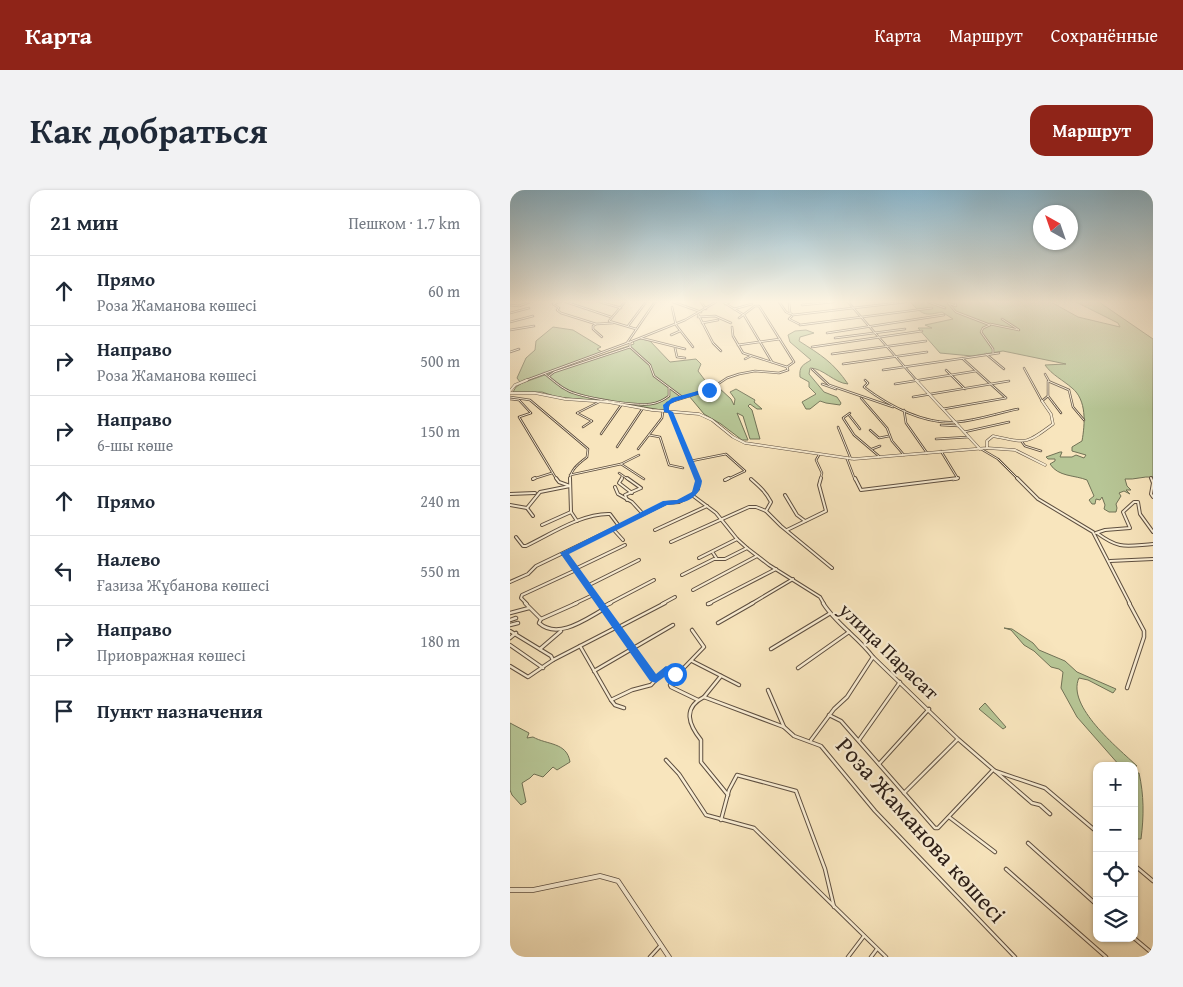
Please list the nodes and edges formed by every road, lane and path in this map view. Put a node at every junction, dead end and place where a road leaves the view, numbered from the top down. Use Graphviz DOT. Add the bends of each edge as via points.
graph roads {
  1 [pos="632,338"];
  2 [pos="641,338"];
  3 [pos="686,338"];
  4 [pos="712,338"];
  5 [pos="734,338"];
  6 [pos="758,338"];
  7 [pos="878,338"];
  8 [pos="985,338"];
  9 [pos="780,339"];
  10 [pos="926,341"];
  11 [pos="760,342"];
  12 [pos="629,343"];
  13 [pos="738,344"];
  14 [pos="673,346"];
  15 [pos="630,347"];
  16 [pos="693,347"];
  17 [pos="812,347"];
  18 [pos="886,347"];
  19 [pos="519,349"];
  20 [pos="685,349"];
  21 [pos="721,351"];
  22 [pos="510,352"];
  23 [pos="927,352"];
  24 [pos="993,353"];
  25 [pos="999,353"];
  26 [pos="832,354"];
  27 [pos="986,354"];
  28 [pos="751,356"];
  29 [pos="895,356"];
  30 [pos="685,358"];
  31 [pos="962,358"];
  32 [pos="745,359"];
  33 [pos="772,362"];
  34 [pos="843,364"];
  35 [pos="787,367"];
  36 [pos="905,367"];
  37 [pos="1024,368"];
  38 [pos="812,369"];
  39 [pos="1004,369"];
  40 [pos="883,370"];
  41 [pos="946,370"];
  42 [pos="976,370"];
  43 [pos="544,373"];
  44 [pos="1045,374"];
  45 [pos="950,375"];
  46 [pos="549,376"];
  47 [pos="865,380"];
  48 [pos="917,380"];
  49 [pos="1009,381"];
  50 [pos="1049,381"];
  51 [pos="822,384"];
  52 [pos="894,384"];
  53 [pos="991,384"];
  54 [pos="669,388"];
  55 [pos="965,389"];
  56 [pos="510,392"];
  57 [pos="848,392"];
  58 [pos="930,395"];
  59 [pos="1048,396"];
  60 [pos="682,397"];
  61 [pos="913,397"];
  62 [pos="510,398"];
  63 [pos="861,398"];
  64 [pos="601,401"];
  65 [pos="1042,401"];
  66 [pos="622,404"];
  67 [pos="643,408"];
  68 [pos="898,408"];
  69 [pos="942,409"];
  70 [pos="1018,409"];
  71 [pos="904,410"];
  72 [pos="665,411"];
  73 [pos="670,412"];
  74 [pos="1061,413"];
  75 [pos="1084,420"];
  76 [pos="1009,422"];
  77 [pos="955,423"];
  78 [pos="941,425"];
  79 [pos="958,426"];
  80 [pos="583,427"];
  81 [pos="838,427"];
  82 [pos="860,429"];
  83 [pos="870,430"];
  84 [pos="964,432"];
  85 [pos="602,434"];
  86 [pos="649,435"];
  87 [pos="890,436"];
  88 [pos="969,437"];
  89 [pos="936,439"];
  90 [pos="1022,442"];
  91 [pos="880,446"];
  92 [pos="617,447"];
  93 [pos="987,448"];
  94 [pos="638,449"];
  95 [pos="872,449"];
  96 [pos="980,449"];
  97 [pos="941,451"];
  98 [pos="1041,451"];
  99 [pos="927,452"];
  100 [pos="818,454"];
  101 [pos="639,455"];
  102 [pos="904,455"];
  103 [pos="880,457"];
  104 [pos="847,459"];
  105 [pos="851,459"];
  106 [pos="691,461"];
  107 [pos="621,464"];
  108 [pos="1045,465"];
  109 [pos="683,468"];
  110 [pos="552,473"];
  111 [pos="619,473"];
  112 [pos="570,475"];
  113 [pos="622,476"];
  114 [pos="1151,478"];
  115 [pos="533,479"];
  116 [pos="644,479"];
  117 [pos="751,479"];
  118 [pos="725,480"];
  119 [pos="570,486"];
  120 [pos="615,487"];
  121 [pos="632,492"];
  122 [pos="535,493"];
  123 [pos="510,494"];
  124 [pos="692,495"];
  125 [pos="785,495"];
  126 [pos="1153,497"];
  127 [pos="627,500"];
  128 [pos="510,505"];
  129 [pos="708,506"];
  130 [pos="526,508"];
  131 [pos="766,511"];
  132 [pos="571,512"];
  133 [pos="643,514"];
  134 [pos="534,516"];
  135 [pos="722,519"];
  136 [pos="805,521"];
  137 [pos="578,522"];
  138 [pos="542,525"];
  139 [pos="619,526"];
  140 [pos="613,529"];
  141 [pos="655,530"];
  142 [pos="786,530"];
  143 [pos="1095,532"];
  144 [pos="1153,532"];
  145 [pos="516,537"];
  146 [pos="737,539"];
  147 [pos="623,540"];
  148 [pos="671,542"];
  149 [pos="625,544"];
  150 [pos="1153,544"];
  151 [pos="747,548"];
  152 [pos="564,553"];
  153 [pos="713,553"];
  154 [pos="758,556"];
  155 [pos="699,558"];
  156 [pos="717,559"];
  157 [pos="1153,559"];
  158 [pos="639,560"];
  159 [pos="1109,561"];
  160 [pos="776,568"];
  161 [pos="832,568"];
  162 [pos="575,569"];
  163 [pos="682,575"];
  164 [pos="794,579"];
  165 [pos="654,580"];
  166 [pos="510,582"];
  167 [pos="587,586"];
  168 [pos="693,590"];
  169 [pos="593,594"];
  170 [pos="675,597"];
  171 [pos="708,604"];
  172 [pos="529,608"];
  173 [pos="603,608"];
  174 [pos="510,613"];
  175 [pos="829,613"];
  176 [pos="516,618"];
  177 [pos="541,619"];
  178 [pos="510,620"];
  179 [pos="518,623"];
  180 [pos="718,623"];
  181 [pos="673,624"];
  182 [pos="510,625"];
  183 [pos="617,627"];
  184 [pos="561,630"];
  185 [pos="692,630"];
  186 [pos="510,632"];
  187 [pos="849,632"];
  188 [pos="516,633"];
  189 [pos="510,638"];
  190 [pos="510,645"];
  191 [pos="580,646"];
  192 [pos="540,648"];
  193 [pos="632,650"];
  194 [pos="771,650"];
  195 [pos="873,657"];
  196 [pos="553,660"];
  197 [pos="691,661"];
  198 [pos="510,666"];
  199 [pos="543,668"];
  200 [pos="798,668"];
  201 [pos="594,671"];
  202 [pos="676,676"];
  203 [pos="721,676"];
  204 [pos="656,679"];
  205 [pos="900,682"];
  206 [pos="739,685"];
  207 [pos="1127,688"];
  208 [pos="768,690"];
  209 [pos="704,697"];
  210 [pos="611,700"];
  211 [pos="698,700"];
  212 [pos="624,708"];
  213 [pos="929,709"];
  214 [pos="829,716"];
  215 [pos="784,726"];
  216 [pos="958,739"];
  217 [pos="811,740"];
  218 [pos="859,740"];
  219 [pos="666,760"];
  220 [pos="879,764"];
  221 [pos="993,770"];
  222 [pos="904,793"];
  223 [pos="728,795"];
  224 [pos="1050,814"];
  225 [pos="949,817"];
  226 [pos="722,820"];
  227 [pos="1093,829"];
  228 [pos="1028,843"];
  229 [pos="995,852"];
  230 [pos="1138,868"];
  231 [pos="1006,869"];
  232 [pos="1153,881"];
  233 [pos="510,890"];
  234 [pos="1093,900"];
  235 [pos="834,907"];
  236 [pos="864,936"];
  237 [pos="1138,941"];
  238 [pos="661,945"];
  239 [pos="877,949"];
  240 [pos="1153,954"];
  241 [pos="650,957"];
  242 [pos="669,957"];
  243 [pos="848,957"];
  244 [pos="871,957"];
  245 [pos="886,957"];
  246 [pos="1015,957"];
  247 [pos="1106,957"];
  1 -- 12 [label="street"];
  2 -- 12 [label="street"];
  2 -- 14 [label="street"];
  3 -- 16 [label="street"];
  4 -- 21 [label="street"];
  5 -- 13 [label="street"];
  6 -- 11 [label="street"];
  7 -- 17 [label="street"];
  7 -- 18 [label="street"];
  8 -- 24 [label="street"];
  9 -- 11 [label="street"];
  9 -- 35 [label="street" via="794,362"];
  10 -- 18 [label="street"];
  11 -- 13 [label="street"];
  11 -- 33 [label="street"];
  12 -- 15 [label="street"];
  12 -- 43 [label="street"];
  13 -- 28 [label="street" via="743,353"];
  14 -- 20 [label="street"];
  14 -- 30 [label="street" via="678,358"];
  15 -- 46 [label="street" via="566,367"];
  15 -- 54 [label="street" via="650,365 654,376"];
  18 -- 26 [label="street"];
  18 -- 29 [label="street"];
  19 -- 22 [label="street"];
  23 -- 29 [label="street"];
  24 -- 25 [label="street"];
  24 -- 27 [label="street"];
  27 -- 31 [label="street"];
  27 -- 39 [label="street"];
  28 -- 32 [label="street"];
  28 -- 33 [label="street"];
  29 -- 34 [label="street"];
  29 -- 36 [label="street"];
  31 -- 36 [label="street"];
  31 -- 42 [label="street"];
  33 -- 35 [label="street"];
  35 -- 60 [label="street" via="788,370 779,373 755,371 739,374 709,390"];
  36 -- 40 [label="street"];
  36 -- 48 [label="street"];
  37 -- 65 [label="street"];
  38 -- 57 [label="street" via="825,383"];
  41 -- 45 [label="street"];
  42 -- 45 [label="street"];
  42 -- 53 [label="street"];
  43 -- 46 [label="street"];
  43 -- 56 [label="street" via="520,382"];
  44 -- 50 [label="street"];
  45 -- 48 [label="street"];
  45 -- 55 [label="street"];
  46 -- 54 [label="street" via="576,394 640,404 666,399 670,396"];
  47 -- 68 [label="street" via="868,383 864,387 872,394"];
  48 -- 52 [label="street"];
  48 -- 58 [label="street"];
  49 -- 53 [label="street"];
  50 -- 59 [label="street"];
  50 -- 75 [label="street" via="1069,390 1073,407"];
  51 -- 57 [label="street"];
  53 -- 55 [label="street"];
  53 -- 69 [label="street" via="1006,398"];
  54 -- 60 [label="street"];
  55 -- 58 [label="street"];
  56 -- 64 [label="street"];
  57 -- 68 [label="street"];
  58 -- 61 [label="street"];
  58 -- 69 [label="street"];
  59 -- 65 [label="street"];
  59 -- 74 [label="street"];
  60 -- 72 [label="street" via="667,403"];
  62 -- 110 [label="street" via="520,400 532,413 519,418"];
  62 -- 112 [label="street" via="530,400 588,449 587,457"];
  63 -- 87 [label="street"];
  64 -- 66 [label="street"];
  64 -- 80 [label="street" via="577,412 592,420"];
  65 -- 90 [label="street" via="1054,424"];
  66 -- 67 [label="street"];
  66 -- 85 [label="street"];
  67 -- 72 [label="street"];
  67 -- 92 [label="street"];
  68 -- 71 [label="street"];
  69 -- 77 [label="street"];
  70 -- 77 [label="street"];
  71 -- 77 [label="street" via="932,420"];
  71 -- 99 [label="street" via="906,423"];
  72 -- 73 [label="street"];
  72 -- 86 [label="street"];
  73 -- 100 [label="street" via="706,416 745,444"];
  73 -- 106 [label="street"];
  76 -- 84 [label="street"];
  77 -- 79 [label="street"];
  78 -- 79 [label="street"];
  79 -- 84 [label="street"];
  81 -- 105 [label="street"];
  82 -- 95 [label="street" via="850,414 843,418 852,432"];
  83 -- 87 [label="street" via="879,438"];
  84 -- 88 [label="street"];
  86 -- 94 [label="street"];
  86 -- 109 [label="street" via="660,437 669,465"];
  87 -- 102 [label="street"];
  88 -- 89 [label="street"];
  88 -- 96 [label="street"];
  90 -- 93 [label="street" via="993,436 987,440"];
  90 -- 98 [label="street"];
  91 -- 95 [label="street"];
  93 -- 96 [label="street"];
  93 -- 108 [label="street" via="1013,450"];
  95 -- 103 [label="street"];
  96 -- 97 [label="street"];
  96 -- 143 [label="street" via="998,459 1038,498"];
  97 -- 99 [label="street"];
  97 -- 104 [label="street" via="958,479 861,490"];
  99 -- 102 [label="street"];
  100 -- 104 [label="street"];
  100 -- 136 [label="street" via="816,460 822,472 820,486 826,511"];
  101 -- 107 [label="street"];
  102 -- 103 [label="street"];
  103 -- 105 [label="street"];
  104 -- 105 [label="street"];
  106 -- 118 [label="street" via="725,454 745,471"];
  106 -- 124 [label="street" via="698,486"];
  107 -- 112 [label="street"];
  107 -- 116 [label="street"];
  110 -- 115 [label="street"];
  110 -- 119 [label="street" via="559,482"];
  111 -- 113 [label="street"];
  112 -- 119 [label="street"];
  113 -- 121 [label="street" via="618,483"];
  113 -- 121 [label="street" via="641,488"];
  114 -- 126 [label="street"];
  117 -- 131 [label="street" via="769,497 771,502"];
  119 -- 122 [label="street"];
  119 -- 132 [label="street"];
  120 -- 127 [label="street" via="618,494"];
  121 -- 127 [label="street" via="625,496"];
  122 -- 123 [label="street"];
  122 -- 130 [label="street"];
  124 -- 129 [label="street, улица Парасат"];
  124 -- 133 [label="street"];
  125 -- 136 [label="street" via="797,515"];
  127 -- 133 [label="street"];
  128 -- 130 [label="street"];
  129 -- 135 [label="street, улица Парасат"];
  129 -- 141 [label="street"];
  130 -- 134 [label="street"];
  131 -- 135 [label="street" via="753,506"];
  131 -- 142 [label="street"];
  132 -- 137 [label="street"];
  132 -- 138 [label="street"];
  133 -- 139 [label="street"];
  135 -- 146 [label="street, улица Парасат"];
  135 -- 148 [label="street"];
  136 -- 142 [label="street"];
  137 -- 139 [label="street" via="604,512 609,513"];
  137 -- 145 [label="street" via="524,547"];
  139 -- 140 [label="street"];
  140 -- 147 [label="street"];
  140 -- 152 [label="street"];
  142 -- 161 [label="street"];
  143 -- 144 [label="street" via="1130,528 1123,512 1138,502 1140,514"];
  143 -- 150 [label="street" via="1120,546"];
  143 -- 159 [label="street"];
  146 -- 151 [label="street, улица Парасат"];
  146 -- 155 [label="street"];
  149 -- 162 [label="street"];
  151 -- 154 [label="street, улица Парасат"];
  151 -- 156 [label="street" via="725,559"];
  152 -- 162 [label="street"];
  152 -- 166 [label="street"];
  153 -- 156 [label="street"];
  154 -- 160 [label="street, улица Парасат"];
  154 -- 168 [label="street"];
  156 -- 163 [label="street"];
  157 -- 159 [label="street"];
  158 -- 167 [label="street"];
  159 -- 207 [label="street" via="1145,636"];
  160 -- 164 [label="street, улица Парасат"];
  160 -- 171 [label="street"];
  162 -- 167 [label="street"];
  162 -- 172 [label="street" via="522,595"];
  164 -- 175 [label="street, улица Парасат" via="820,597"];
  164 -- 180 [label="street"];
  165 -- 173 [label="street"];
  167 -- 169 [label="street"];
  169 -- 173 [label="street"];
  169 -- 177 [label="street"];
  170 -- 183 [label="street"];
  172 -- 174 [label="street"];
  172 -- 177 [label="street"];
  173 -- 183 [label="street"];
  173 -- 184 [label="street"];
  175 -- 187 [label="street, улица Парасат"];
  175 -- 194 [label="street"];
  176 -- 178 [label="street"];
  177 -- 184 [label="street" via="539,624 544,629"];
  179 -- 182 [label="street"];
  181 -- 193 [label="street"];
  183 -- 191 [label="street"];
  183 -- 193 [label="street"];
  184 -- 192 [label="street"];
  185 -- 197 [label="street" via="704,645"];
  186 -- 188 [label="street"];
  187 -- 195 [label="street, улица Парасат"];
  187 -- 200 [label="street"];
  188 -- 189 [label="street"];
  188 -- 192 [label="street"];
  190 -- 199 [label="street"];
  191 -- 196 [label="street"];
  191 -- 201 [label="street"];
  192 -- 196 [label="street"];
  193 -- 201 [label="street"];
  193 -- 204 [label="street"];
  195 -- 205 [label="street, улица Парасат"];
  195 -- 214 [label="street" via="847,697"];
  196 -- 199 [label="street"];
  197 -- 202 [label="street"];
  197 -- 203 [label="street"];
  198 -- 199 [label="street" via="528,677"];
  201 -- 210 [label="street"];
  202 -- 204 [label="street" via="666,670"];
  202 -- 211 [label="street" via="671,687"];
  203 -- 206 [label="street"];
  203 -- 209 [label="street"];
  204 -- 210 [label="street" via="651,685"];
  205 -- 213 [label="street, улица Парасат"];
  205 -- 218 [label="street"];
  208 -- 215 [label="street"];
  209 -- 211 [label="street"];
  209 -- 215 [label="street, Роза Жаманова көшесі"];
  210 -- 212 [label="street"];
  211 -- 223 [label="street" via="692,706 690,721 701,740 701,762"];
  213 -- 216 [label="street, улица Парасат"];
  213 -- 220 [label="street"];
  214 -- 217 [label="street"];
  214 -- 218 [label="street" via="841,720"];
  215 -- 217 [label="street, Роза Жаманова көшесі" via="798,739"];
  216 -- 221 [label="street, улица Парасат"];
  216 -- 222 [label="street"];
  217 -- 246 [label="street, Роза Жаманова көшесі" via="821,746 874,811"];
  218 -- 220 [label="street"];
  219 -- 226 [label="street" via="706,815"];
  220 -- 222 [label="street"];
  221 -- 224 [label="street, улица Парасат"];
  221 -- 225 [label="street"];
  221 -- 227 [label="street" via="1045,788"];
  222 -- 225 [label="street" via="935,828"];
  223 -- 226 [label="street"];
  223 -- 235 [label="street" via="737,775 796,791 827,876"];
  225 -- 229 [label="street"];
  226 -- 235 [label="street" via="754,828"];
  228 -- 234 [label="street"];
  230 -- 232 [label="street"];
  231 -- 247 [label="street"];
  233 -- 238 [label="street" via="533,890 600,876 618,881"];
  235 -- 236 [label="street"];
  236 -- 239 [label="street"];
  236 -- 243 [label="street"];
  237 -- 240 [label="street"];
  238 -- 241 [label="street"];
  238 -- 242 [label="street"];
  239 -- 244 [label="street"];
  239 -- 245 [label="street"];
}
